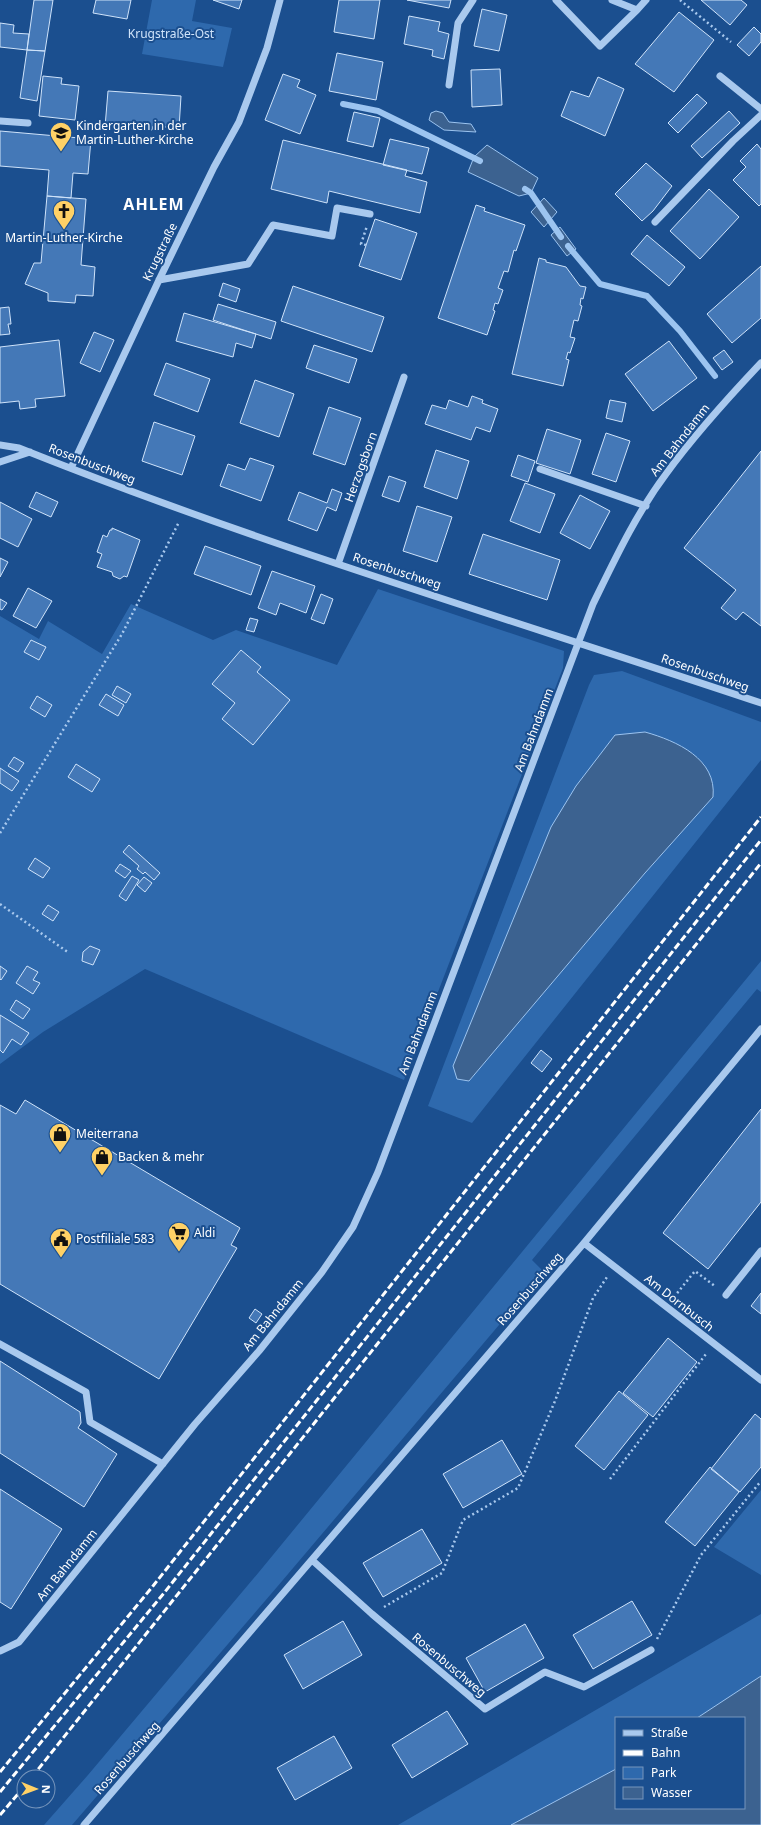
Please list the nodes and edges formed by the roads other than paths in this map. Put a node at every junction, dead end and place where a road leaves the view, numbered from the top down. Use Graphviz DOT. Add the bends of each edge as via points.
graph roads {
  1 [pos="280,0"];
  2 [pos="473,0"];
  3 [pos="556,0"];
  4 [pos="612,0"];
  5 [pos="646,0"];
  6 [pos="636,10"];
  7 [pos="720,76"];
  8 [pos="449,85"];
  9 [pos="761,109"];
  10 [pos="761,115"];
  11 [pos="0,121"];
  12 [pos="28,123"];
  13 [pos="370,214"];
  14 [pos="655,222"];
  15 [pos="159,280"];
  16 [pos="761,363"];
  17 [pos="404,377"];
  18 [pos="0,445"];
  19 [pos="30,452"];
  20 [pos="0,462"];
  21 [pos="71,468"];
  22 [pos="540,469"];
  23 [pos="646,506"];
  24 [pos="338,564"];
  25 [pos="579,642"];
  26 [pos="761,703"];
  27 [pos="761,1029"];
  28 [pos="584,1243"];
  29 [pos="761,1251"];
  30 [pos="726,1295"];
  31 [pos="0,1344"];
  32 [pos="761,1380"];
  33 [pos="163,1464"];
  34 [pos="312,1560"];
  35 [pos="650,1650"];
  36 [pos="0,1651"];
  37 [pos="84,1825"];
  1 -- 15 [label="street, Krugstraße" via="267,48 242,115"];
  2 -- 8 [label="street" via="458,23"];
  3 -- 6 [label="street" via="600,46"];
  4 -- 6 [label="street"];
  5 -- 6 [label="street"];
  7 -- 9 [label="street"];
  10 -- 14 [label="street"];
  11 -- 12 [label="street"];
  13 -- 15 [label="street" via="337,208 332,236 273,225 248,264"];
  15 -- 21 [label="street, Krugstraße"];
  16 -- 23 [label="street, Am Bahndamm" via="711,416 665,475"];
  17 -- 24 [label="street, Herzogsborn"];
  18 -- 19 [label="street, Rosenbuschweg"];
  19 -- 20 [label="street, Rosenbuschweg"];
  19 -- 21 [label="street, Rosenbuschweg"];
  21 -- 24 [label="street, Rosenbuschweg"];
  22 -- 23 [label="street"];
  23 -- 25 [label="street, Am Bahndamm" via="623,542 596,597"];
  24 -- 25 [label="street, Rosenbuschweg"];
  25 -- 26 [label="street, Rosenbuschweg"];
  25 -- 33 [label="street, Am Bahndamm" via="378,1172 353,1227 322,1272"];
  27 -- 28 [label="street, Rosenbuschweg"];
  28 -- 32 [label="street, Am Dornbusch"];
  28 -- 34 [label="street, Rosenbuschweg"];
  29 -- 30 [label="street"];
  31 -- 33 [label="street" via="86,1392 90,1422"];
  33 -- 36 [label="street, Am Bahndamm" via="19,1642"];
  34 -- 35 [label="street, Rosenbuschweg" via="485,1709 546,1672 584,1687"];
  34 -- 37 [label="street, Rosenbuschweg"];
}
